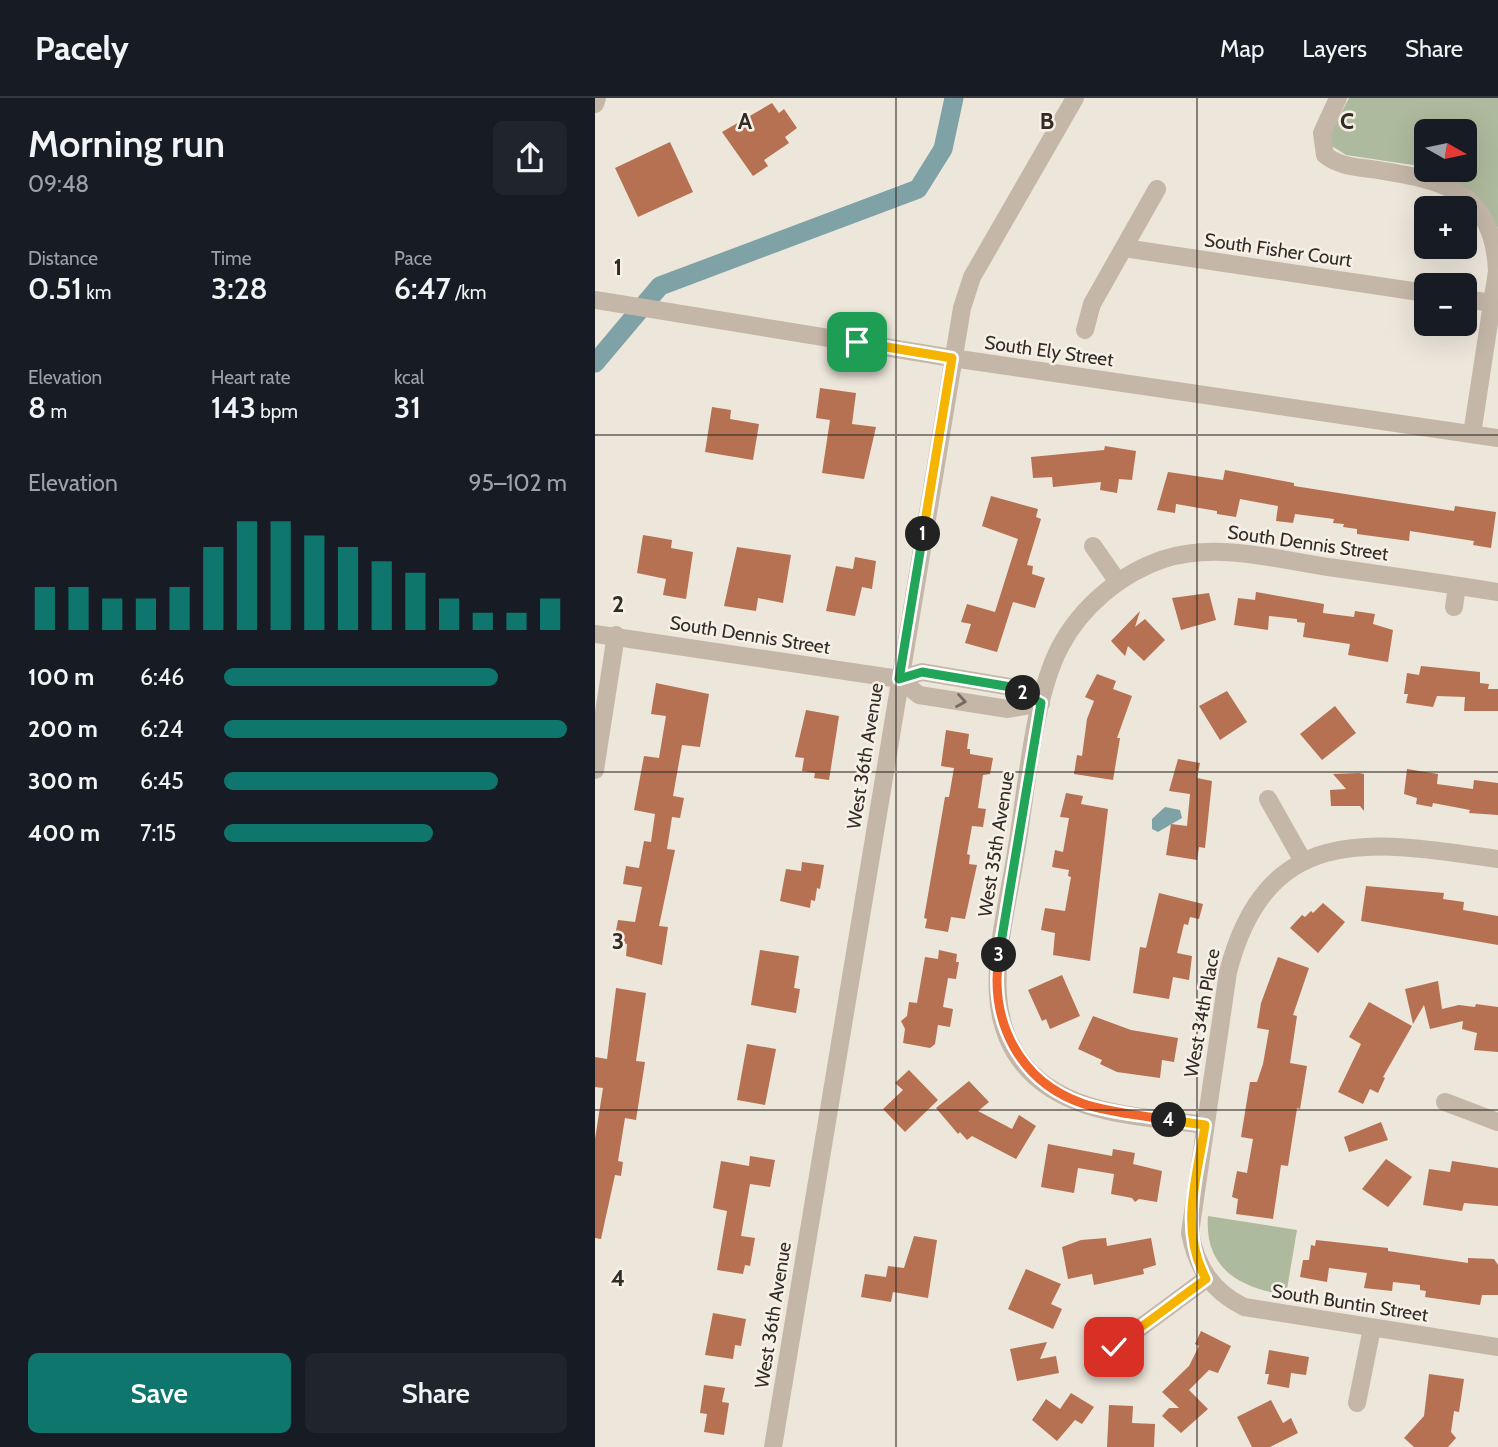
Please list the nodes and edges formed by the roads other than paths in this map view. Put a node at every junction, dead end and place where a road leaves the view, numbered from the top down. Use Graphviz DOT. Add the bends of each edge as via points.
graph roads {
  1 [pos="597,98"];
  2 [pos="1075,98"];
  3 [pos="1338,98"];
  4 [pos="595,104"];
  5 [pos="1157,189"];
  6 [pos="1124,248"];
  7 [pos="1414,291"];
  8 [pos="595,300"];
  9 [pos="1477,301"];
  10 [pos="1492,303"];
  11 [pos="1085,330"];
  12 [pos="952,358"];
  13 [pos="1472,435"];
  14 [pos="1498,438"];
  15 [pos="1093,547"];
  16 [pos="1118,582"];
  17 [pos="1457,586"];
  18 [pos="1498,592"];
  19 [pos="1454,607"];
  20 [pos="595,634"];
  21 [pos="617,635"];
  22 [pos="899,679"];
  23 [pos="1041,703"];
  24 [pos="595,770"];
  25 [pos="1268,799"];
  26 [pos="1498,859"];
  27 [pos="1303,861"];
  28 [pos="1445,1102"];
  29 [pos="1498,1122"];
  30 [pos="1205,1125"];
  31 [pos="1206,1279"];
  32 [pos="1372,1328"];
  33 [pos="1114,1347"];
  34 [pos="1498,1347"];
  35 [pos="1357,1403"];
  36 [pos="772,1447"];
  1 -- 4 [label="street"];
  2 -- 12 [label="street, West 36th Avenue" via="972,277"];
  3 -- 10 [label="street" via="1322,133 1322,145 1332,161 1443,183 1459,191 1480,213 1496,253"];
  5 -- 6 [label="street"];
  6 -- 7 [label="street, South Fisher Court"];
  6 -- 11 [label="street" via="1092,304"];
  8 -- 12 [label="street, South Ely Street"];
  9 -- 10 [label="street"];
  10 -- 13 [label="street"];
  12 -- 13 [label="street, South Ely Street"];
  12 -- 22 [label="street, West 36th Avenue"];
  13 -- 14 [label="street, South Ely Street"];
  15 -- 16 [label="street"];
  16 -- 17 [label="street, South Dennis Street" via="1162,560 1220,552"];
  16 -- 23 [label="street, West 35th Avenue" via="1077,621 1060,647"];
  17 -- 18 [label="street, South Dennis Street"];
  17 -- 19 [label="street"];
  20 -- 21 [label="street, South Dennis Street"];
  21 -- 22 [label="street, South Dennis Street"];
  21 -- 24 [label="street"];
  22 -- 23 [label="street, South Dennis Street" via="919,695 1008,709"];
  22 -- 36 [label="street, West 36th Avenue"];
  23 -- 30 [label="street, West 35th Avenue" via="998,964 997,996 1008,1040 1034,1075 1081,1103"];
  25 -- 27 [label="street"];
  26 -- 27 [label="street, West 34th Place" via="1370,844"];
  27 -- 30 [label="street, West 34th Place" via="1252,906 1234,946"];
  28 -- 29 [label="street"];
  30 -- 31 [label="street, West 34th Place" via="1190,1233"];
  31 -- 32 [label="street, South Buntin Street" via="1244,1307"];
  31 -- 33 [label="street"];
  32 -- 34 [label="street, South Buntin Street"];
  32 -- 35 [label="street"];
}
